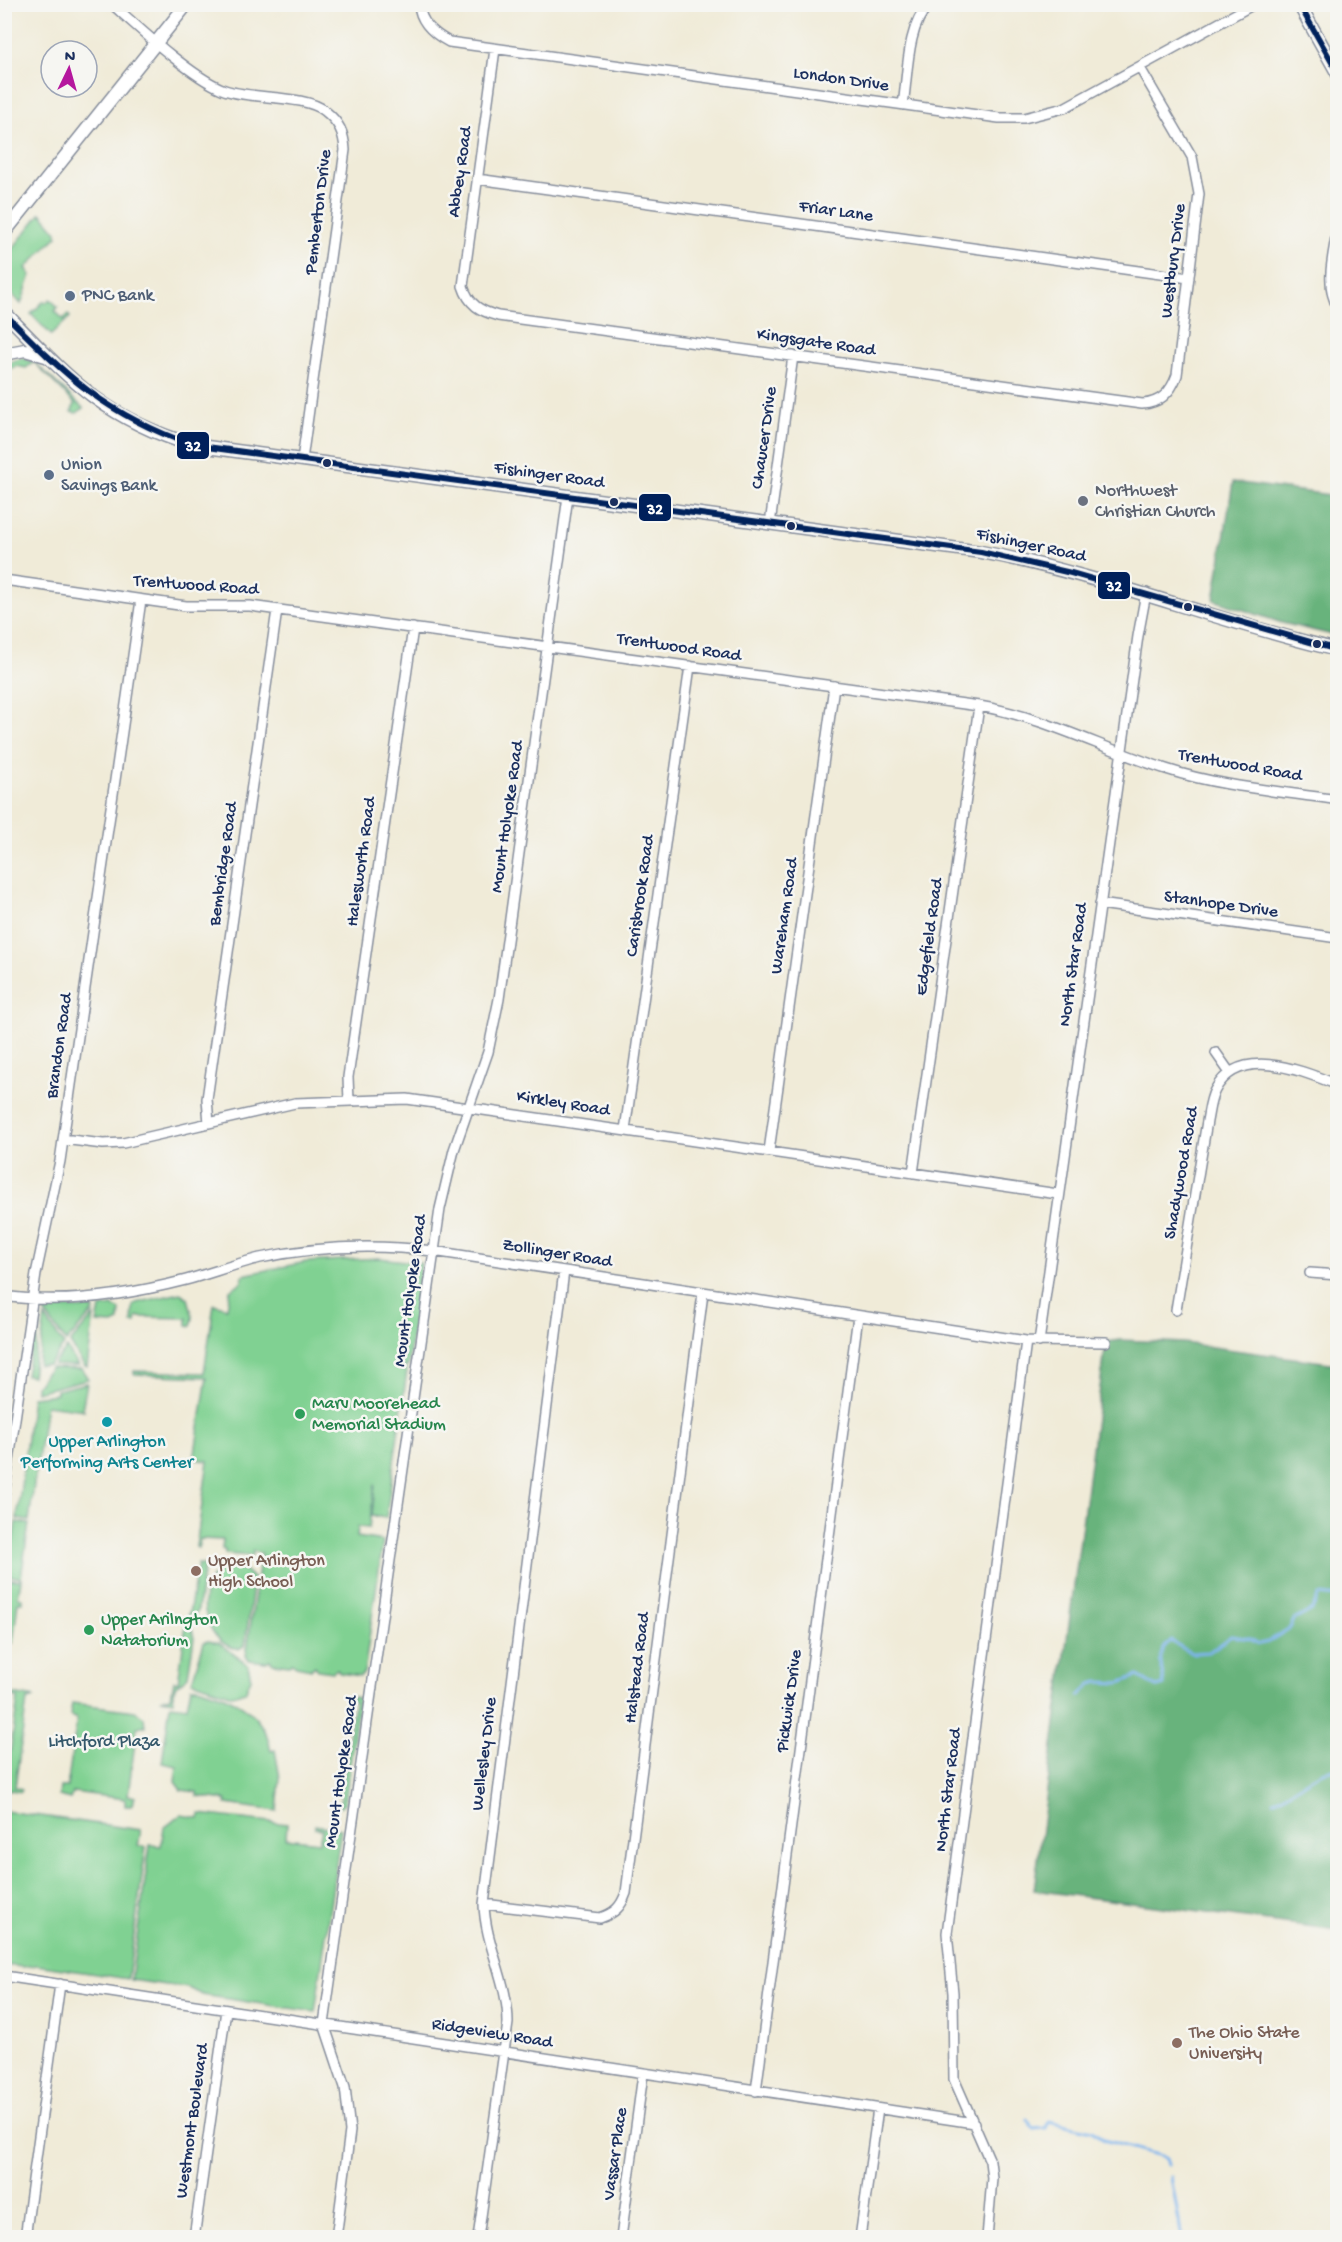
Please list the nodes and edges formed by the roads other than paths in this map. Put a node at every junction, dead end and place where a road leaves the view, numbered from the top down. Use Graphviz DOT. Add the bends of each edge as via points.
graph roads {
  1 [pos="112,4"];
  2 [pos="187,4"];
  3 [pos="419,4"];
  4 [pos="929,4"];
  5 [pos="1254,4"];
  6 [pos="1299,4"];
  7 [pos="157,42"];
  8 [pos="495,49"];
  9 [pos="1140,68"];
  10 [pos="1338,74"];
  11 [pos="903,105"];
  12 [pos="477,179"];
  13 [pos="1338,227"];
  14 [pos="4,233"];
  15 [pos="1190,278"];
  16 [pos="468,299"];
  17 [pos="1338,307"];
  18 [pos="4,312"];
  19 [pos="4,354"];
  20 [pos="793,356"];
  21 [pos="49,357"];
  22 [pos="1163,397"];
  23 [pos="302,460"];
  24 [pos="568,496"];
  25 [pos="770,524"];
  26 [pos="4,580"];
  27 [pos="1146,593"];
  28 [pos="141,600"];
  29 [pos="277,610"];
  30 [pos="412,628"];
  31 [pos="549,647"];
  32 [pos="1338,650"];
  33 [pos="690,666"];
  34 [pos="834,686"];
  35 [pos="979,706"];
  36 [pos="1122,752"];
  37 [pos="1338,800"];
  38 [pos="1100,904"];
  39 [pos="1338,938"];
  40 [pos="1216,1053"];
  41 [pos="1230,1073"];
  42 [pos="1338,1085"];
  43 [pos="349,1101"];
  44 [pos="470,1106"];
  45 [pos="209,1123"];
  46 [pos="625,1130"];
  47 [pos="63,1139"];
  48 [pos="769,1151"];
  49 [pos="913,1173"];
  50 [pos="1059,1194"];
  51 [pos="433,1251"];
  52 [pos="564,1271"];
  53 [pos="1310,1274"];
  54 [pos="1338,1275"];
  55 [pos="703,1293"];
  56 [pos="4,1296"];
  57 [pos="32,1298"];
  58 [pos="1176,1310"];
  59 [pos="858,1316"];
  60 [pos="1026,1341"];
  61 [pos="1039,1342"];
  62 [pos="1106,1342"];
  63 [pos="4,1495"];
  64 [pos="484,1904"];
  65 [pos="4,1976"];
  66 [pos="60,1984"];
  67 [pos="226,2010"];
  68 [pos="324,2024"];
  69 [pos="503,2052"];
  70 [pos="643,2074"];
  71 [pos="756,2091"];
  72 [pos="878,2109"];
  73 [pos="974,2123"];
  74 [pos="623,2237"];
  75 [pos="25,2238"];
  76 [pos="194,2238"];
  77 [pos="336,2238"];
  78 [pos="478,2238"];
  79 [pos="860,2238"];
  80 [pos="987,2238"];
  1 -- 7 [label="street, Pemberton Drive"];
  2 -- 7 [label="main road"];
  3 -- 8 [label="street, London Drive" via="425,21 438,36 449,42"];
  4 -- 11 [label="street" via="913,41"];
  5 -- 9 [label="street, London Drive"];
  6 -- 10 [label="main road"];
  7 -- 14 [label="main road"];
  7 -- 23 [label="street, Pemberton Drive" via="223,89 324,109 344,136"];
  8 -- 11 [label="street, London Drive"];
  8 -- 12 [label="street, Abbey Road"];
  9 -- 11 [label="street, London Drive" via="1064,108 1024,118"];
  9 -- 15 [label="street, Westbury Drive" via="1196,168 1199,209"];
  12 -- 15 [label="street, Friar Lane"];
  12 -- 16 [label="street, Abbey Road" via="464,272 463,286"];
  13 -- 17 [label="street" via="1331,288"];
  15 -- 22 [label="street, Westbury Drive" via="1177,375"];
  16 -- 20 [label="street, Kingsgate Road" via="481,311 498,316"];
  18 -- 21 [label="main road, Fishinger Road"];
  19 -- 21 [label="main road" via="25,350"];
  20 -- 22 [label="street, Kingsgate Road" via="1134,403 1149,403"];
  20 -- 25 [label="street, Chaucer Drive"];
  21 -- 23 [label="main road, Fishinger Road" via="84,392 139,426 192,445"];
  23 -- 24 [label="main road, Fishinger Road"];
  24 -- 25 [label="main road, Fishinger Road"];
  24 -- 31 [label="street, Mount Holyoke Road"];
  25 -- 27 [label="main road, Fishinger Road" via="1001,556 1053,566"];
  26 -- 28 [label="street, Trentwood Road"];
  27 -- 32 [label="main road, Fishinger Road"];
  27 -- 36 [label="street, North Star Road"];
  28 -- 29 [label="street, Trentwood Road"];
  28 -- 47 [label="street, Brandon Road"];
  29 -- 30 [label="street, Trentwood Road"];
  29 -- 45 [label="street, Bembridge Road" via="207,1100"];
  30 -- 31 [label="street, Trentwood Road"];
  30 -- 43 [label="street, Halesworth Road" via="348,1077"];
  31 -- 33 [label="street, Trentwood Road"];
  31 -- 44 [label="street, Mount Holyoke Road" via="499,999 488,1052"];
  33 -- 34 [label="street, Trentwood Road"];
  33 -- 46 [label="street, Carisbrook Road"];
  34 -- 35 [label="street, Trentwood Road"];
  34 -- 48 [label="street, Wareham Road"];
  35 -- 36 [label="street, Trentwood Road" via="1038,720"];
  35 -- 49 [label="street, Edgefield Road"];
  36 -- 37 [label="street, Trentwood Road" via="1203,779"];
  36 -- 38 [label="street, North Star Road"];
  38 -- 39 [label="street, Stanhope Drive"];
  38 -- 50 [label="street, North Star Road"];
  40 -- 41 [label="street"];
  41 -- 42 [label="street" via="1254,1064 1292,1069"];
  41 -- 58 [label="street, Shadywood Road" via="1214,1092 1209,1111"];
  43 -- 44 [label="street, Kirkley Road" via="407,1099"];
  43 -- 45 [label="street, Kirkley Road" via="295,1103"];
  44 -- 46 [label="street, Kirkley Road"];
  44 -- 51 [label="street, Mount Holyoke Road" via="454,1150"];
  45 -- 47 [label="street, Kirkley Road" via="123,1143"];
  46 -- 48 [label="street, Kirkley Road"];
  47 -- 57 [label="street, Brandon Road"];
  48 -- 49 [label="street, Kirkley Road"];
  49 -- 50 [label="street, Kirkley Road"];
  50 -- 61 [label="street, North Star Road"];
  51 -- 52 [label="street, Zollinger Road"];
  51 -- 57 [label="street, Zollinger Road" via="361,1247 315,1250 259,1259 157,1287 108,1295"];
  51 -- 68 [label="street, Mount Holyoke Road"];
  52 -- 55 [label="street, Zollinger Road"];
  52 -- 64 [label="street, Wellesley Drive"];
  53 -- 54 [label="street"];
  55 -- 59 [label="street, Zollinger Road"];
  55 -- 64 [label="street, Halstead Road" via="622,1905 600,1918"];
  56 -- 57 [label="street, Zollinger Road"];
  57 -- 63 [label="street, Brandon Road"];
  59 -- 60 [label="street, Zollinger Road"];
  59 -- 71 [label="street, Pickwick Drive"];
  60 -- 61 [label="street, Zollinger Road"];
  60 -- 73 [label="street, North Star Road" via="947,1933 954,2009 951,2068"];
  61 -- 62 [label="street, Zollinger Road"];
  64 -- 69 [label="street, Wellesley Drive" via="485,1928 508,2005"];
  65 -- 66 [label="street, Ridgeview Road"];
  66 -- 67 [label="street, Ridgeview Road"];
  66 -- 75 [label="street"];
  67 -- 68 [label="street, Ridgeview Road"];
  67 -- 76 [label="street, Westmont Boulevard"];
  68 -- 69 [label="street, Ridgeview Road"];
  68 -- 77 [label="street, Mount Holyoke Road" via="345,2087 350,2131"];
  69 -- 70 [label="street, Ridgeview Road"];
  69 -- 78 [label="street, Wellesley Drive"];
  70 -- 71 [label="street, Ridgeview Road"];
  70 -- 74 [label="street, Vassar Place"];
  71 -- 72 [label="street, Ridgeview Road"];
  72 -- 73 [label="street, Ridgeview Road"];
  72 -- 79 [label="street"];
  73 -- 80 [label="street, North Star Road" via="990,2161 992,2178"];
}
